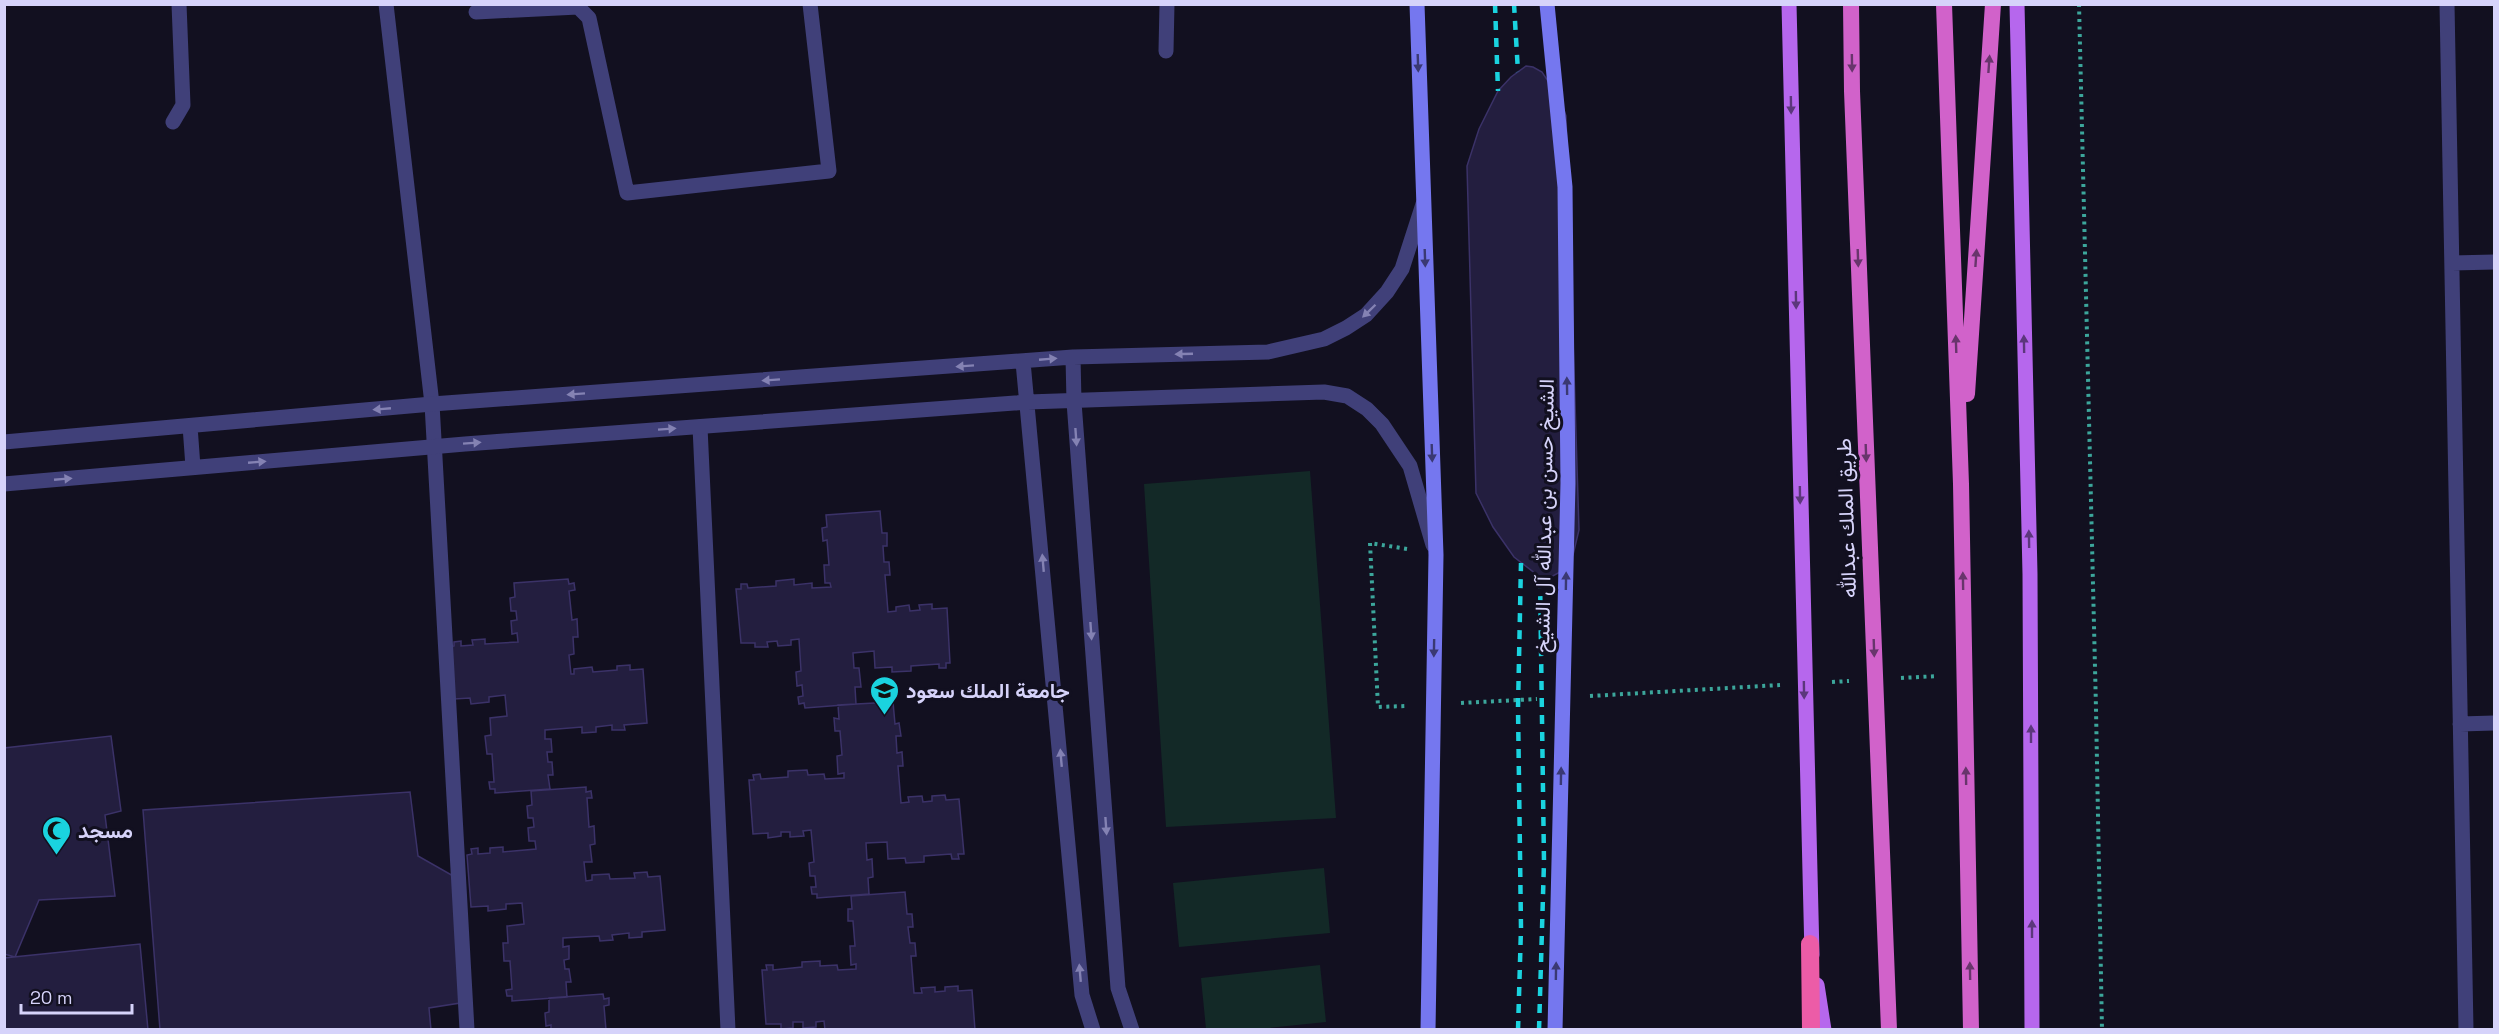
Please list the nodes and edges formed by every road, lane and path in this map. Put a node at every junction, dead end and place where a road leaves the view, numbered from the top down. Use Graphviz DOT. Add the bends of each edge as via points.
graph roads {
  1 [pos="179,4"];
  2 [pos="386,4"];
  3 [pos="810,4"];
  4 [pos="1167,4"];
  5 [pos="1417,4"];
  6 [pos="1547,4"];
  7 [pos="1789,4"];
  8 [pos="1851,4"];
  9 [pos="1944,4"];
  10 [pos="1993,4"];
  11 [pos="2017,4"];
  12 [pos="2079,4"];
  13 [pos="2447,4"];
  14 [pos="476,12"];
  15 [pos="1166,51"];
  16 [pos="173,122"];
  17 [pos="1423,204"];
  18 [pos="2494,262"];
  19 [pos="2452,263"];
  20 [pos="1073,357"];
  21 [pos="1023,362"];
  22 [pos="1028,402"];
  23 [pos="1074,402"];
  24 [pos="432,404"];
  25 [pos="190,426"];
  26 [pos="700,426"];
  27 [pos="4,442"];
  28 [pos="435,446"];
  29 [pos="193,467"];
  30 [pos="4,484"];
  31 [pos="1961,484"];
  32 [pos="1436,555"];
  33 [pos="1893,678"];
  34 [pos="1857,680"];
  35 [pos="1822,682"];
  36 [pos="1787,684"];
  37 [pos="1940,687"];
  38 [pos="1589,696"];
  39 [pos="1542,698"];
  40 [pos="1460,703"];
  41 [pos="1413,705"];
  42 [pos="2494,723"];
  43 [pos="2460,724"];
  44 [pos="1810,944"];
  45 [pos="467,1029"];
  46 [pos="728,1029"];
  47 [pos="1093,1029"];
  48 [pos="1132,1029"];
  49 [pos="1428,1029"];
  50 [pos="1555,1029"];
  51 [pos="1811,1029"];
  52 [pos="1824,1029"];
  53 [pos="1889,1029"];
  54 [pos="1971,1029"];
  55 [pos="2032,1029"];
  56 [pos="2102,1029"];
  57 [pos="2466,1029"];
  1 -- 16 [label="street" via="183,105"];
  2 -- 24 [label="street"];
  3 -- 14 [label="street" via="829,171 627,193 589,18 578,7"];
  4 -- 15 [label="street"];
  5 -- 17 [label="main road, one-way"];
  50 -- 6 [label="main road, الشيخ حسن بن عبدالله آل الشيخ, one-way" via="1568,483 1564,187"];
  7 -- 44 [label="main road, one-way"];
  8 -- 53 [label="highway, طريق الملك عبدالله, one-way"];
  31 -- 9 [label="highway, one-way"];
  31 -- 10 [label="highway, one-way"];
  55 -- 11 [label="main road, one-way" via="2030,574"];
  12 -- 56 [label="path"];
  13 -- 19 [label="street"];
  17 -- 20 [label="street, one-way" via="1402,269 1387,292 1366,315 1324,339 1268,352"];
  17 -- 32 [label="main road, one-way"];
  18 -- 19 [label="street"];
  19 -- 43 [label="street"];
  21 -- 20 [label="street, one-way"];
  20 -- 23 [label="street"];
  21 -- 22 [label="street"];
  21 -- 24 [label="street, one-way"];
  22 -- 23 [label="street"];
  22 -- 26 [label="street"];
  47 -- 22 [label="street, one-way" via="1082,995"];
  23 -- 32 [label="street" via="1324,392 1347,396 1382,424 1410,466"];
  23 -- 48 [label="street, one-way" via="1118,988"];
  24 -- 25 [label="street, one-way"];
  24 -- 28 [label="street"];
  25 -- 27 [label="street"];
  25 -- 29 [label="street"];
  28 -- 26 [label="street, one-way"];
  26 -- 46 [label="street"];
  29 -- 28 [label="street, one-way"];
  28 -- 45 [label="street"];
  30 -- 29 [label="street, one-way"];
  54 -- 31 [label="highway, one-way"];
  32 -- 41 [label="path" via="1370,543 1378,707"];
  32 -- 49 [label="main road, one-way"];
  33 -- 37 [label="path" via="1939,676"];
  34 -- 35 [label="path"];
  36 -- 38 [label="path"];
  39 -- 40 [label="path"];
  42 -- 43 [label="street"];
  43 -- 57 [label="street"];
  44 -- 51 [label="highway"];
  44 -- 52 [label="main road"];
}
